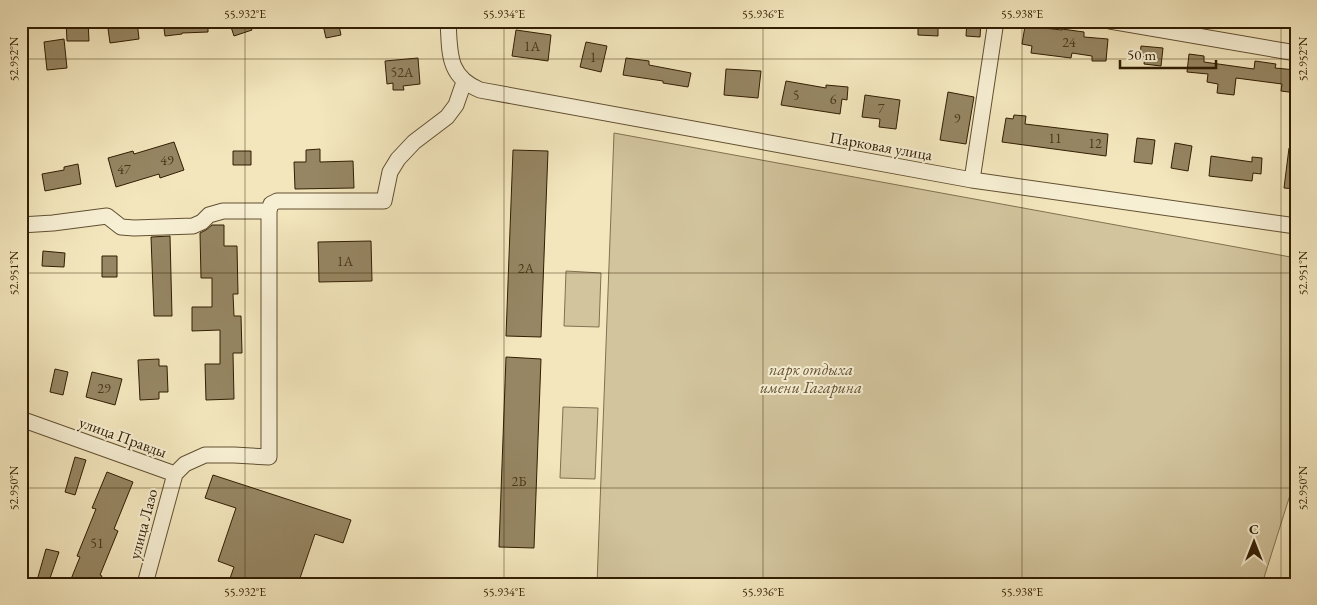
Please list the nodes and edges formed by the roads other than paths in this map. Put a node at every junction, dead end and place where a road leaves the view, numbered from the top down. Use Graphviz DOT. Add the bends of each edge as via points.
graph roads {
  1 [pos="448,21"];
  2 [pos="996,21"];
  3 [pos="1110,21"];
  4 [pos="1296,53"];
  5 [pos="464,82"];
  6 [pos="972,180"];
  7 [pos="269,211"];
  8 [pos="21,225"];
  9 [pos="1296,226"];
  10 [pos="21,418"];
  11 [pos="175,474"];
  12 [pos="145,584"];
  1 -- 5 [label="street" via="451,60 454,70"];
  2 -- 6 [label="street"];
  3 -- 4 [label="street"];
  5 -- 6 [label="street, Парковая улица" via="480,90"];
  5 -- 7 [label="street" via="456,105 447,117 414,142 394,166 384,200 277,201 271,204"];
  6 -- 9 [label="street, Парковая улица"];
  7 -- 8 [label="street" via="223,211 209,215 193,226 121,227 108,216"];
  7 -- 11 [label="street, улица Правды" via="269,457 205,455 185,464"];
  10 -- 11 [label="street, улица Правды"];
  11 -- 12 [label="street, улица Лазо"];
}
